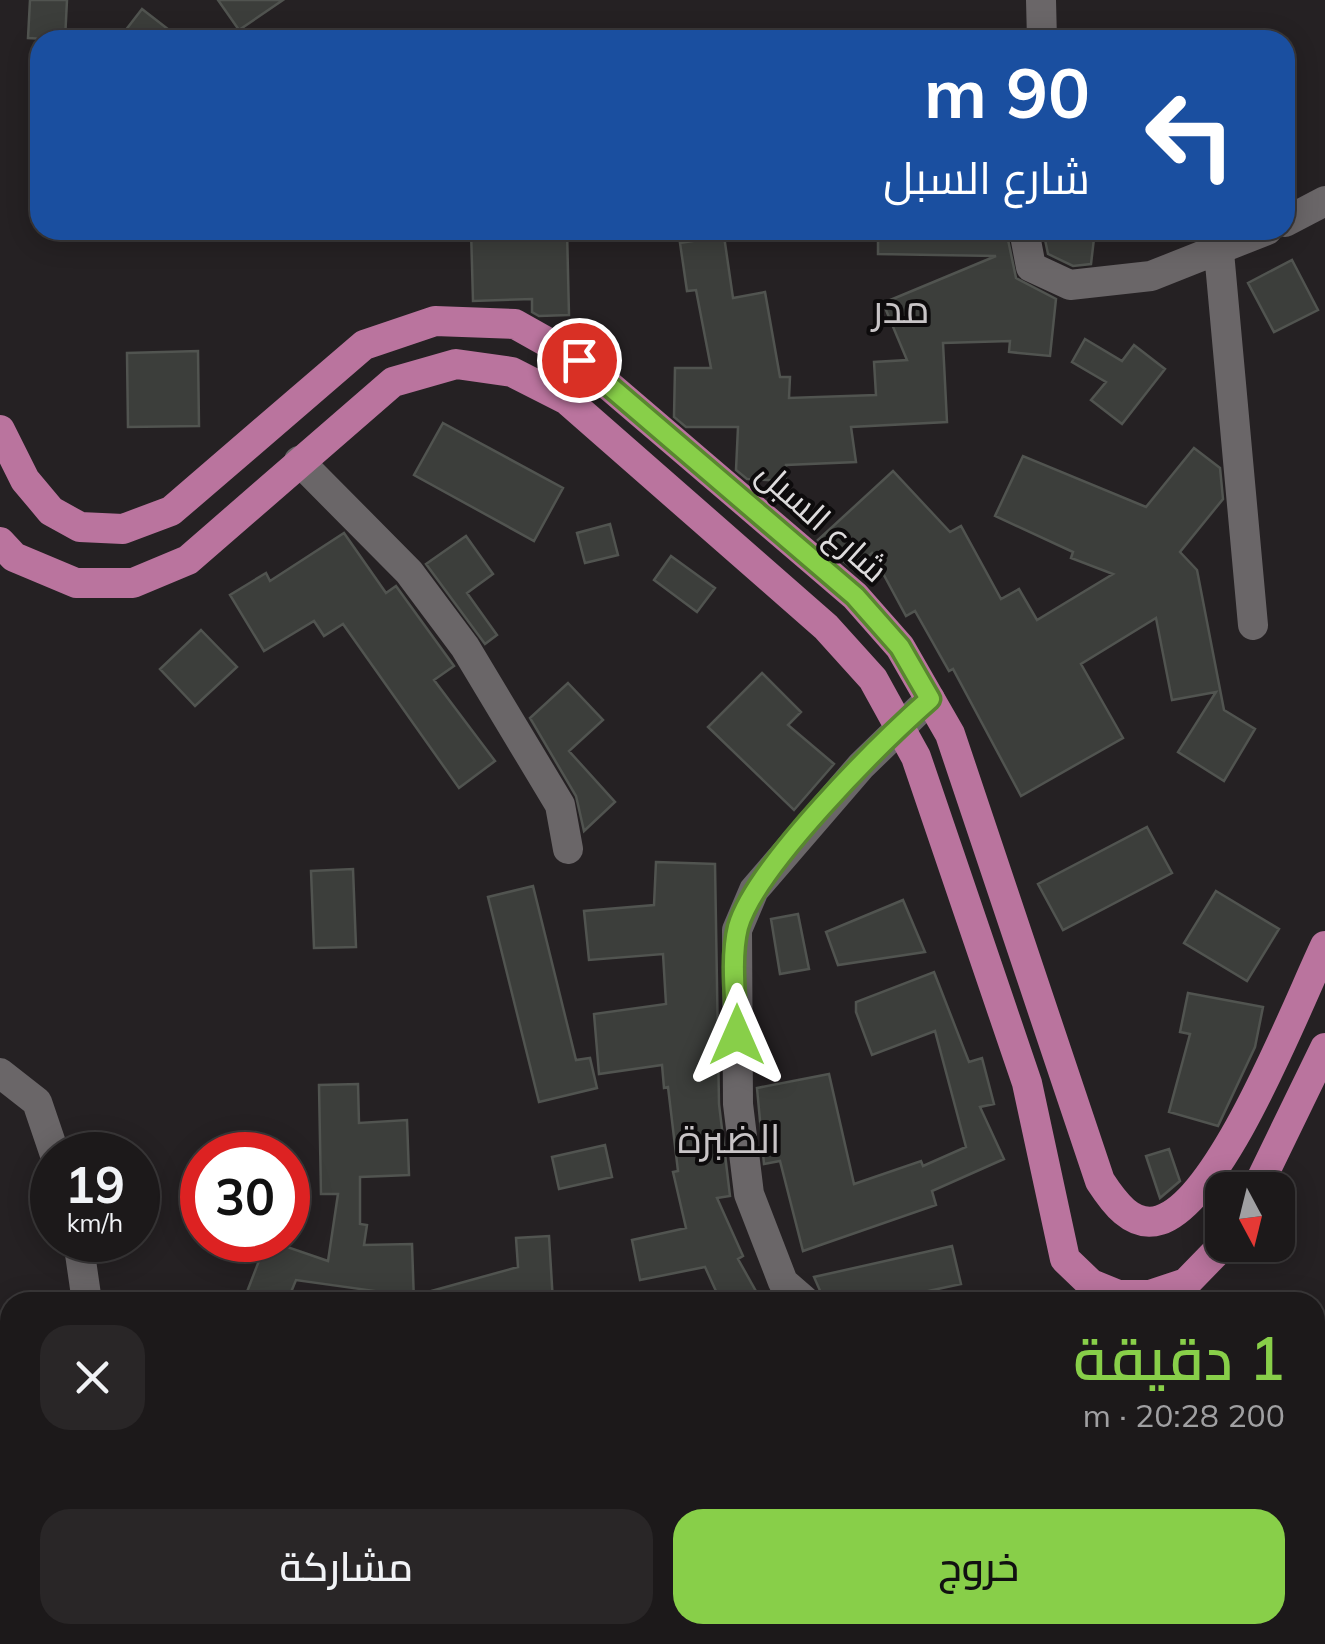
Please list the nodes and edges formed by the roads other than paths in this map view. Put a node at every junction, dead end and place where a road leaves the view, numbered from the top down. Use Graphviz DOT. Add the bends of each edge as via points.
graph roads {
  1 [pos="1040,0"];
  2 [pos="1042,30"];
  3 [pos="1325,201"];
  4 [pos="1295,217"];
  5 [pos="1026,240"];
  6 [pos="1245,240"];
  7 [pos="1219,252"];
  8 [pos="0,430"];
  9 [pos="299,461"];
  10 [pos="0,542"];
  11 [pos="1254,626"];
  12 [pos="930,699"];
  13 [pos="899,726"];
  14 [pos="568,849"];
  15 [pos="1325,946"];
  16 [pos="1325,1048"];
  17 [pos="0,1073"];
  18 [pos="47,1132"];
  19 [pos="1265,1172"];
  20 [pos="81,1262"];
  21 [pos="1205,1262"];
  22 [pos="86,1292"];
  23 [pos="794,1292"];
  24 [pos="1110,1292"];
  25 [pos="1158,1292"];
  1 -- 2 [label="street"];
  3 -- 4 [label="street"];
  5 -- 7 [label="street" via="1032,267 1070,284 1150,276"];
  6 -- 7 [label="street"];
  7 -- 11 [label="street"];
  8 -- 12 [label="main road, شارع السبل" via="25,480 51,510 80,527 123,530 171,511 364,345 435,321 515,324 579,360 855,596 900,647"];
  9 -- 10 [label="main road" via="188,560 133,583 76,583 14,558"];
  9 -- 13 [label="main road" via="393,382 456,364 512,372 566,400 826,628 873,679"];
  9 -- 14 [label="street" via="409,572 466,647 560,805"];
  12 -- 13 [label="street"];
  12 -- 15 [label="main road, شارع السبل" via="950,734 1100,1181 1116,1205 1139,1221 1160,1220 1212,1177"];
  13 -- 23 [label="street" via="754,890 737,930 738,1104 749,1194 782,1282"];
  13 -- 24 [label="main road" via="916,757 1027,1082 1064,1259"];
  16 -- 19 [label="main road"];
  17 -- 18 [label="street" via="37,1102"];
  20 -- 22 [label="street"];
  21 -- 25 [label="main road" via="1186,1282"];
}
